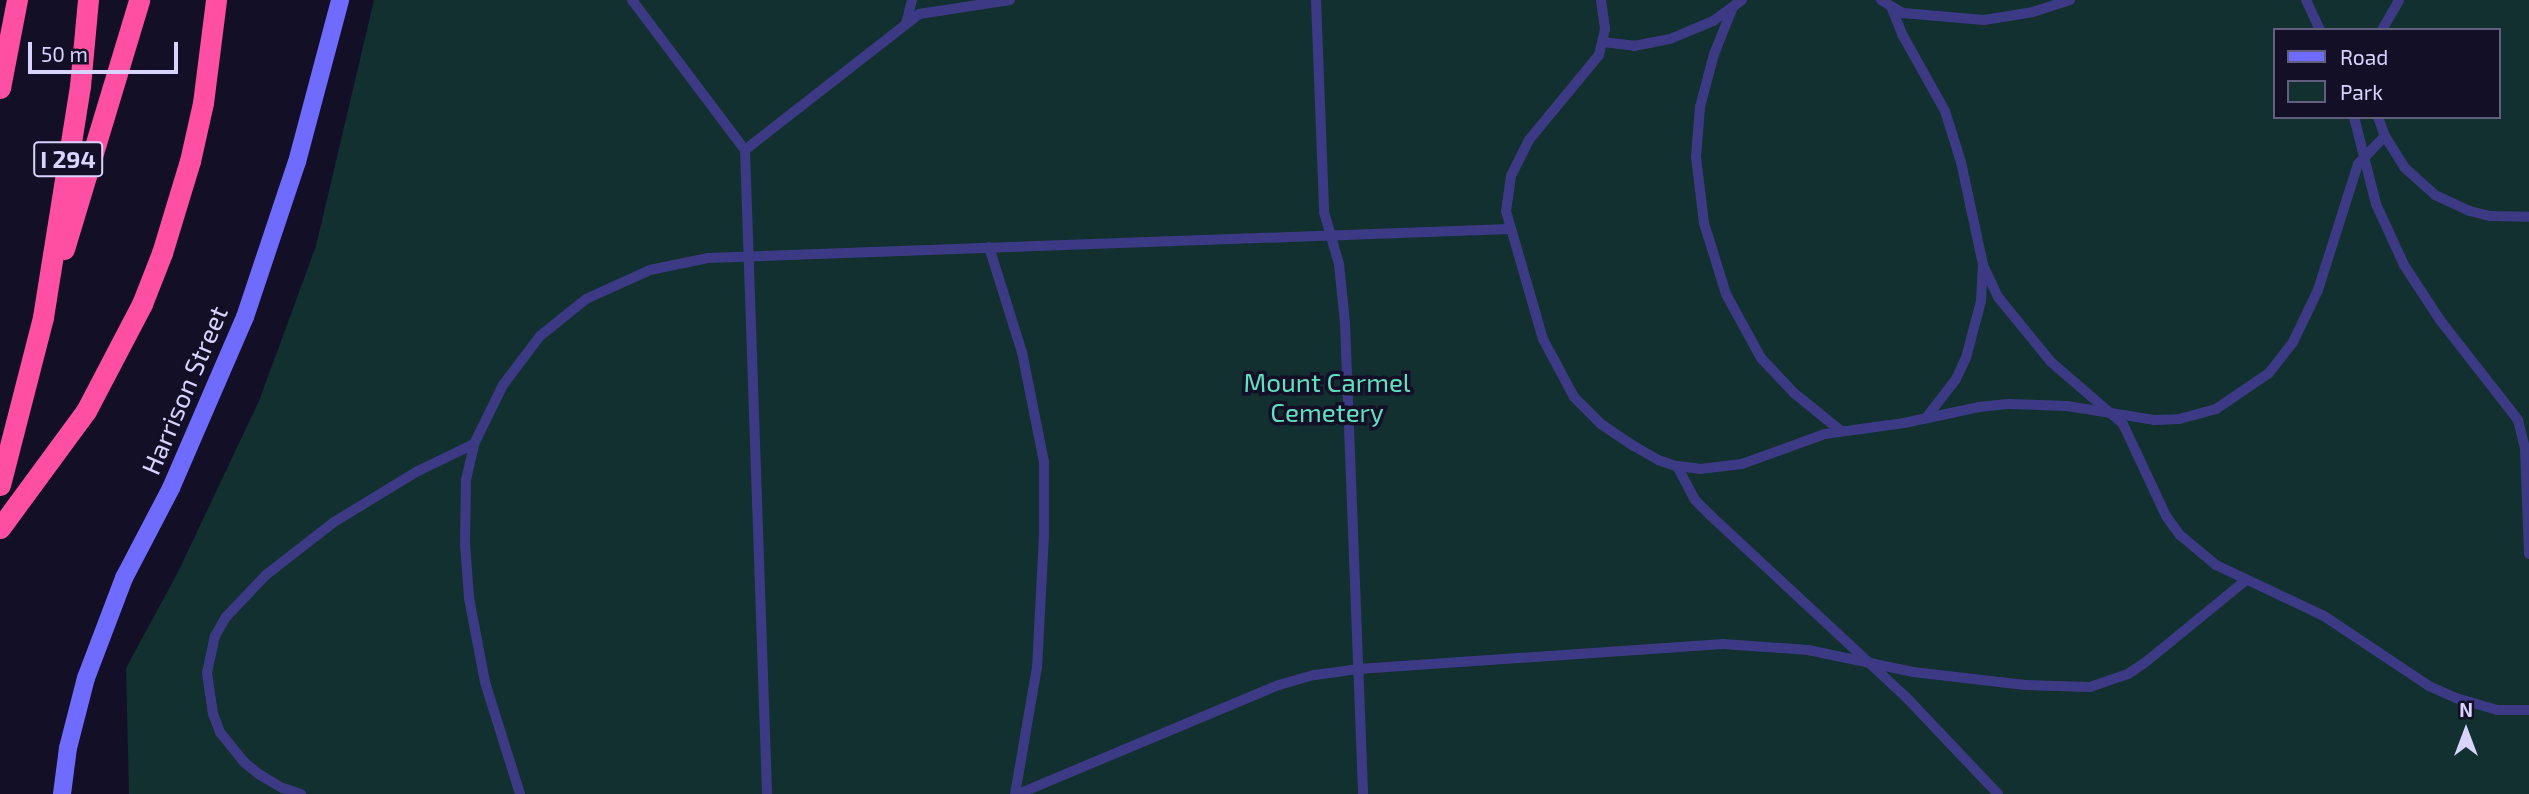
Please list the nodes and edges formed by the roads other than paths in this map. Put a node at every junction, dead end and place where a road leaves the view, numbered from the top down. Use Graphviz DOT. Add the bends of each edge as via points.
graph roads {
  1 [pos="17,0"];
  2 [pos="88,0"];
  3 [pos="138,0"];
  4 [pos="216,0"];
  5 [pos="340,0"];
  6 [pos="632,0"];
  7 [pos="912,0"];
  8 [pos="1010,0"];
  9 [pos="1316,0"];
  10 [pos="1601,0"];
  11 [pos="1881,0"];
  12 [pos="2070,0"];
  13 [pos="2306,0"];
  14 [pos="2399,0"];
  15 [pos="1737,4"];
  16 [pos="1892,9"];
  17 [pos="906,24"];
  18 [pos="2319,28"];
  19 [pos="2383,28"];
  20 [pos="1603,42"];
  21 [pos="0,88"];
  22 [pos="2355,119"];
  23 [pos="2379,119"];
  24 [pos="2385,136"];
  25 [pos="745,150"];
  26 [pos="2364,155"];
  27 [pos="2529,216"];
  28 [pos="1509,229"];
  29 [pos="1329,236"];
  30 [pos="989,247"];
  31 [pos="746,256"];
  32 [pos="1983,265"];
  33 [pos="43,317"];
  34 [pos="2116,414"];
  35 [pos="1926,418"];
  36 [pos="1841,431"];
  37 [pos="2527,440"];
  38 [pos="474,444"];
  39 [pos="1677,466"];
  40 [pos="0,485"];
  41 [pos="0,527"];
  42 [pos="2529,554"];
  43 [pos="2245,581"];
  44 [pos="1866,663"];
  45 [pos="1358,669"];
  46 [pos="2529,710"];
  47 [pos="62,794"];
  48 [pos="301,794"];
  49 [pos="520,794"];
  50 [pos="766,794"];
  51 [pos="1016,794"];
  52 [pos="1363,794"];
  53 [pos="1998,794"];
  1 -- 21 [label="highway"];
  2 -- 33 [label="highway, I 294"];
  3 -- 33 [label="highway"];
  4 -- 41 [label="highway" via="203,103 190,161 142,304 86,411"];
  5 -- 47 [label="main road, Harrison Street" via="297,162 245,317 171,488 124,578 86,678"];
  6 -- 25 [label="lane"];
  7 -- 17 [label="lane"];
  8 -- 17 [label="lane" via="934,10"];
  9 -- 29 [label="lane" via="1324,212"];
  10 -- 20 [label="lane"];
  11 -- 16 [label="lane"];
  12 -- 16 [label="lane" via="1984,20 1919,16"];
  13 -- 18 [label="lane"];
  14 -- 19 [label="lane"];
  15 -- 20 [label="lane" via="1713,21 1670,39 1634,46"];
  15 -- 36 [label="lane" via="1714,54 1700,107 1696,157 1704,223 1726,294 1761,358 1794,393"];
  16 -- 32 [label="lane" via="1954,135"];
  17 -- 25 [label="lane"];
  20 -- 28 [label="lane" via="1592,65 1549,113 1518,159 1506,193"];
  22 -- 26 [label="lane"];
  23 -- 24 [label="lane"];
  24 -- 26 [label="lane"];
  24 -- 27 [label="lane" via="2404,167 2435,195 2480,214"];
  25 -- 31 [label="lane"];
  26 -- 34 [label="lane" via="2318,290 2293,342 2269,373 2232,401 2198,415 2154,420"];
  26 -- 37 [label="lane" via="2376,204 2410,274 2457,343 2510,407"];
  28 -- 29 [label="lane"];
  28 -- 39 [label="lane" via="1543,339 1573,397 1601,424 1634,446"];
  29 -- 30 [label="lane"];
  29 -- 45 [label="lane" via="1344,293"];
  30 -- 31 [label="lane"];
  30 -- 51 [label="lane" via="1022,352 1044,462 1037,667"];
  31 -- 38 [label="lane" via="708,257 650,270 617,282 561,316 517,362"];
  31 -- 50 [label="lane"];
  32 -- 34 [label="lane" via="1998,296 2030,340"];
  32 -- 35 [label="lane" via="1981,301 1966,358 1951,387"];
  33 -- 40 [label="highway, I 294"];
  34 -- 35 [label="lane" via="2008,404"];
  34 -- 43 [label="lane" via="2180,535 2216,565"];
  35 -- 36 [label="lane"];
  36 -- 39 [label="lane" via="1742,464 1700,469"];
  37 -- 42 [label="lane"];
  38 -- 48 [label="lane" via="418,471 334,522 266,575 226,617 215,636 207,673 220,733 260,775"];
  38 -- 49 [label="lane" via="466,480 470,598 491,706"];
  39 -- 44 [label="lane" via="1695,499 1710,515"];
  43 -- 44 [label="lane" via="2147,661 2127,674 2090,687 2025,685"];
  43 -- 46 [label="lane" via="2324,616 2429,686 2497,710"];
  44 -- 45 [label="lane" via="1808,650 1723,644"];
  44 -- 53 [label="lane" via="1905,696"];
  45 -- 51 [label="lane" via="1279,685"];
  45 -- 52 [label="lane"];
}
